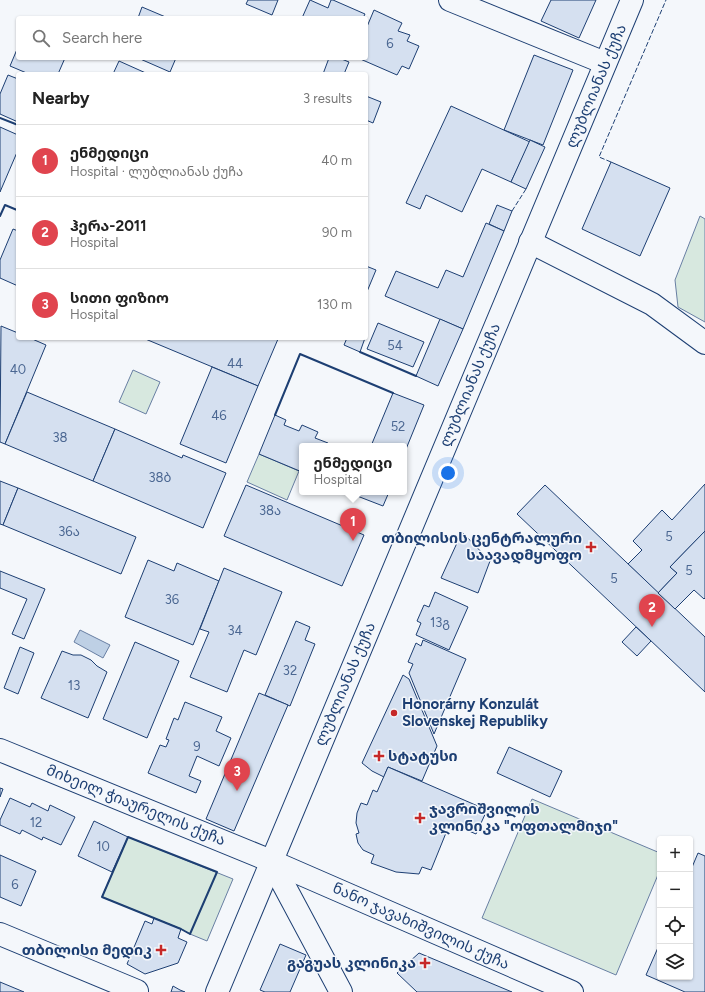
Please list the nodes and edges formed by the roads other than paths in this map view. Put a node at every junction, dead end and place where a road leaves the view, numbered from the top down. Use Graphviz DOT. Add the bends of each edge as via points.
graph roads {
  1 [pos="450,0"];
  2 [pos="632,0"];
  3 [pos="605,63"];
  4 [pos="530,242"];
  5 [pos="705,342"];
  6 [pos="0,750"];
  7 [pos="271,861"];
  8 [pos="0,934"];
  9 [pos="137,991"];
  10 [pos="217,992"];
  11 [pos="341,992"];
  12 [pos="572,992"];
  1 -- 3 [label="street"];
  2 -- 3 [label="street, ლუბლიანას ქუჩა"];
  3 -- 4 [label="street, ლუბლიანას ქუჩა"];
  4 -- 5 [label="street" via="652,304"];
  4 -- 7 [label="street, ლუბლიანას ქუჩა"];
  6 -- 7 [label="street, მიხეილ ჭიაურელის ქუჩა"];
  7 -- 10 [label="street, ლუბლიანას ქუჩა"];
  7 -- 11 [label="street"];
  7 -- 12 [label="street, ნანო ჯავახიშვილის ქუჩა"];
  8 -- 9 [label="street"];
}
